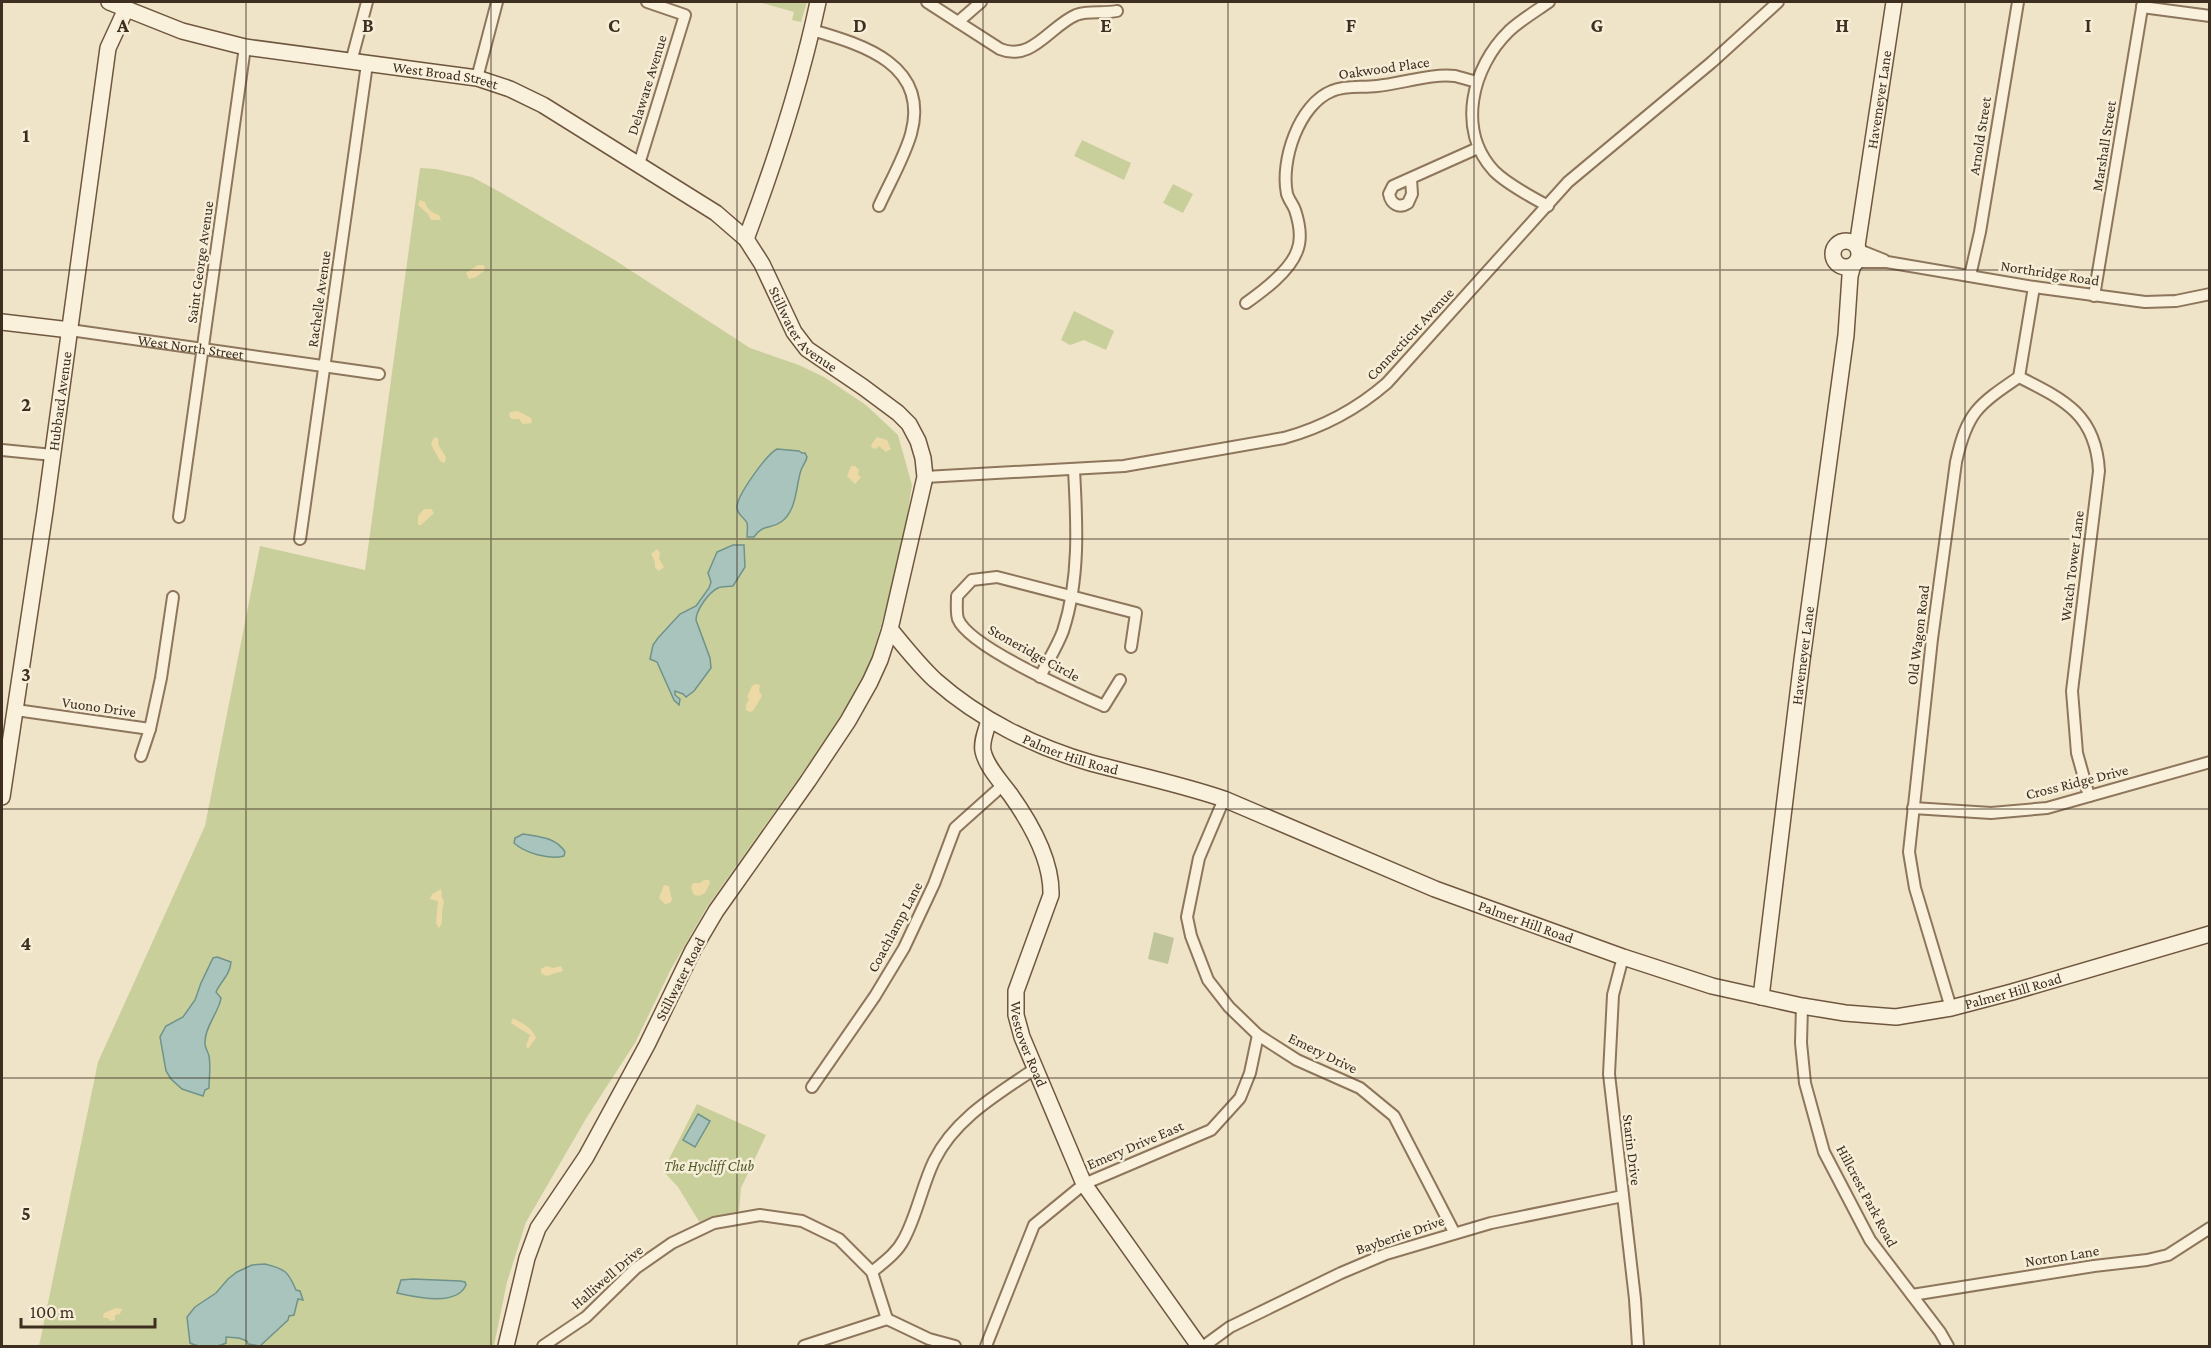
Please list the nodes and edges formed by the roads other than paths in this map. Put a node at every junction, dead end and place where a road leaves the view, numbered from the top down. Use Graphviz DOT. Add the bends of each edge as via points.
graph roads {
  1 [pos="109,2"];
  2 [pos="367,2"];
  3 [pos="497,2"];
  4 [pos="647,2"];
  5 [pos="818,2"];
  6 [pos="927,2"];
  7 [pos="981,2"];
  8 [pos="1550,2"];
  9 [pos="1778,2"];
  10 [pos="1894,2"];
  11 [pos="2018,2"];
  12 [pos="2143,4"];
  13 [pos="1089,7"];
  14 [pos="126,9"];
  15 [pos="1117,11"];
  16 [pos="2210,16"];
  17 [pos="958,22"];
  18 [pos="812,30"];
  19 [pos="245,47"];
  20 [pos="351,62"];
  21 [pos="367,64"];
  22 [pos="477,78"];
  23 [pos="1477,82"];
  24 [pos="1478,148"];
  25 [pos="639,165"];
  26 [pos="1411,178"];
  27 [pos="1865,196"];
  28 [pos="879,206"];
  29 [pos="1548,206"];
  30 [pos="746,239"];
  31 [pos="1841,242"];
  32 [pos="1856,256"];
  33 [pos="1837,264"];
  34 [pos="1971,276"];
  35 [pos="2034,287"];
  36 [pos="2210,294"];
  37 [pos="2094,296"];
  38 [pos="1246,303"];
  39 [pos="1847,316"];
  40 [pos="2,322"];
  41 [pos="70,330"];
  42 [pos="203,349"];
  43 [pos="324,366"];
  44 [pos="379,374"];
  45 [pos="2019,377"];
  46 [pos="2,450"];
  47 [pos="53,455"];
  48 [pos="1074,470"];
  49 [pos="925,477"];
  50 [pos="179,517"];
  51 [pos="300,539"];
  52 [pos="1071,595"];
  53 [pos="173,597"];
  54 [pos="890,629"];
  55 [pos="1131,647"];
  56 [pos="1040,677"];
  57 [pos="1120,680"];
  58 [pos="16,710"];
  59 [pos="989,720"];
  60 [pos="150,729"];
  61 [pos="6,734"];
  62 [pos="141,756"];
  63 [pos="2210,762"];
  64 [pos="1003,785"];
  65 [pos="2089,796"];
  66 [pos="2,797"];
  67 [pos="1224,799"];
  68 [pos="1913,808"];
  69 [pos="2210,934"];
  70 [pos="1623,957"];
  71 [pos="1761,997"];
  72 [pos="1802,1006"];
  73 [pos="1951,1008"];
  74 [pos="1258,1035"];
  75 [pos="1036,1068"];
  76 [pos="812,1087"];
  77 [pos="1084,1184"];
  78 [pos="1623,1196"];
  79 [pos="2210,1228"];
  80 [pos="1454,1232"];
  81 [pos="872,1272"];
  82 [pos="1912,1295"];
  83 [pos="887,1319"];
  84 [pos="506,1347"];
  85 [pos="543,1347"];
  86 [pos="804,1347"];
  87 [pos="955,1347"];
  88 [pos="986,1347"];
  89 [pos="1199,1347"];
  90 [pos="1204,1347"];
  91 [pos="1638,1347"];
  92 [pos="1948,1347"];
  1 -- 14 [label="main road, West Broad Street"];
  2 -- 20 [label="street"];
  3 -- 22 [label="street"];
  4 -- 25 [label="street, Delaware Avenue" via="685,15"];
  5 -- 18 [label="main road"];
  6 -- 17 [label="street"];
  7 -- 17 [label="street"];
  8 -- 23 [label="street" via="1508,32"];
  9 -- 29 [label="street, Connecticut Avenue" via="1568,182"];
  10 -- 27 [label="main road, Havemeyer Lane"];
  11 -- 34 [label="street, Arnold Street"];
  12 -- 16 [label="street"];
  12 -- 37 [label="street, Marshall Street"];
  13 -- 15 [label="street" via="1107,14"];
  13 -- 17 [label="street" via="1033,46 1012,53"];
  14 -- 19 [label="main road, West Broad Street" via="182,31"];
  14 -- 41 [label="main road, Hubbard Avenue" via="108,48"];
  18 -- 28 [label="street" via="881,56 909,84 915,107 911,135"];
  18 -- 30 [label="main road"];
  19 -- 20 [label="main road, West Broad Street"];
  19 -- 42 [label="street, Saint George Avenue"];
  20 -- 21 [label="main road, West Broad Street"];
  21 -- 22 [label="main road, West Broad Street"];
  21 -- 43 [label="street, Rachelle Avenue"];
  22 -- 25 [label="main road, West Broad Street" via="527,96"];
  23 -- 24 [label="street" via="1472,124"];
  23 -- 38 [label="street, Oakwood Place" via="1439,76 1341,89 1315,102 1289,148 1285,176 1287,196 1300,231 1297,251 1285,269"];
  24 -- 26 [label="street"];
  24 -- 29 [label="street" via="1495,172"];
  25 -- 30 [label="main road, West Broad Street" via="716,213"];
  27 -- 31 [label="main road, Havemeyer Lane"];
  27 -- 32 [label="main road, Havemeyer Lane"];
  29 -- 48 [label="street, Connecticut Avenue" via="1387,383 1345,415 1304,433 1250,446"];
  30 -- 49 [label="main road, Stillwater Avenue" via="794,332 807,349 909,424 918,441"];
  31 -- 32 [label="main road" via="1849,241"];
  31 -- 33 [label="main road" via="1833,253"];
  32 -- 33 [label="main road" via="1846,267"];
  32 -- 34 [label="street, Northridge Road"];
  32 -- 39 [label="main road, Havemeyer Lane"];
  33 -- 39 [label="main road, Havemeyer Lane"];
  34 -- 35 [label="street, Northridge Road"];
  35 -- 37 [label="street, Northridge Road"];
  35 -- 45 [label="street"];
  36 -- 37 [label="street, Northridge Road" via="2145,302"];
  39 -- 71 [label="main road, Havemeyer Lane"];
  40 -- 41 [label="main road, West North Street"];
  41 -- 42 [label="street, West North Street"];
  41 -- 47 [label="main road, Hubbard Avenue"];
  42 -- 43 [label="street, West North Street"];
  42 -- 50 [label="street, Saint George Avenue"];
  43 -- 44 [label="street, West North Street"];
  43 -- 51 [label="street, Rachelle Avenue"];
  45 -- 65 [label="street, Watch Tower Lane" via="2070,406 2093,435 2098,453 2072,691 2077,753"];
  45 -- 68 [label="street, Old Wagon Road" via="1982,403 1969,418 1961,441"];
  46 -- 47 [label="street"];
  47 -- 58 [label="main road, Hubbard Avenue"];
  48 -- 49 [label="street, Connecticut Avenue"];
  48 -- 52 [label="street" via="1076,547"];
  49 -- 54 [label="main road, Stillwater Avenue"];
  52 -- 55 [label="street, Stoneridge Circle" via="1136,613"];
  52 -- 56 [label="street" via="1062,632"];
  52 -- 56 [label="street, Stoneridge Circle" via="997,577 972,580 957,596 958,619 977,639"];
  53 -- 60 [label="street" via="162,678"];
  54 -- 59 [label="main road, Palmer Hill Road" via="935,680"];
  54 -- 84 [label="main road, Stillwater Road" via="858,704 716,911 586,1157 538,1228"];
  56 -- 57 [label="street, Stoneridge Circle" via="1104,706"];
  58 -- 60 [label="street, Vuono Drive"];
  58 -- 61 [label="main road, Hubbard Avenue"];
  59 -- 64 [label="main road, Westover Road" via="982,749"];
  59 -- 67 [label="main road, Palmer Hill Road" via="1071,756"];
  60 -- 62 [label="street, Vuono Drive"];
  61 -- 66 [label="main road, Hubbard Avenue"];
  63 -- 65 [label="street, Cross Ridge Drive"];
  64 -- 75 [label="main road, Westover Road" via="1040,846 1051,880 1051,895 1016,991 1016,1016"];
  64 -- 76 [label="street, Coachlamp Lane" via="955,828 904,948"];
  65 -- 68 [label="street, Cross Ridge Drive" via="2023,812"];
  67 -- 70 [label="main road, Palmer Hill Road" via="1435,889"];
  67 -- 74 [label="street, Emery Drive" via="1199,858 1187,917 1208,980"];
  68 -- 73 [label="street, Old Wagon Road" via="1911,870"];
  69 -- 73 [label="main road, Palmer Hill Road"];
  70 -- 71 [label="main road, Palmer Hill Road" via="1712,986"];
  70 -- 78 [label="street, Starin Drive" via="1613,995 1609,1074"];
  71 -- 72 [label="main road, Palmer Hill Road"];
  72 -- 73 [label="main road, Palmer Hill Road" via="1896,1017"];
  72 -- 82 [label="street, Hillcrest Park Road" via="1805,1083 1824,1152 1870,1240"];
  74 -- 77 [label="street, Emery Drive East" via="1240,1098 1210,1130"];
  74 -- 80 [label="street, Emery Drive" via="1297,1060 1360,1088 1394,1116"];
  75 -- 77 [label="main road, Westover Road"];
  75 -- 81 [label="street" via="975,1110 946,1141 934,1161 904,1240"];
  77 -- 88 [label="street, Emery Drive East" via="1034,1225"];
  77 -- 89 [label="main road, Westover Road"];
  78 -- 80 [label="street, Bayberrie Drive"];
  78 -- 91 [label="street, Starin Drive"];
  79 -- 82 [label="street, Norton Lane" via="2168,1254 2147,1260"];
  80 -- 90 [label="street, Bayberrie Drive" via="1341,1273 1230,1327"];
  81 -- 83 [label="street, Halliwell Drive"];
  81 -- 85 [label="street, Halliwell Drive" via="839,1239 801,1221 759,1215 714,1223 672,1243 636,1268 586,1317"];
  82 -- 92 [label="street, Hillcrest Park Road"];
  83 -- 86 [label="street"];
  83 -- 87 [label="street"];
}
